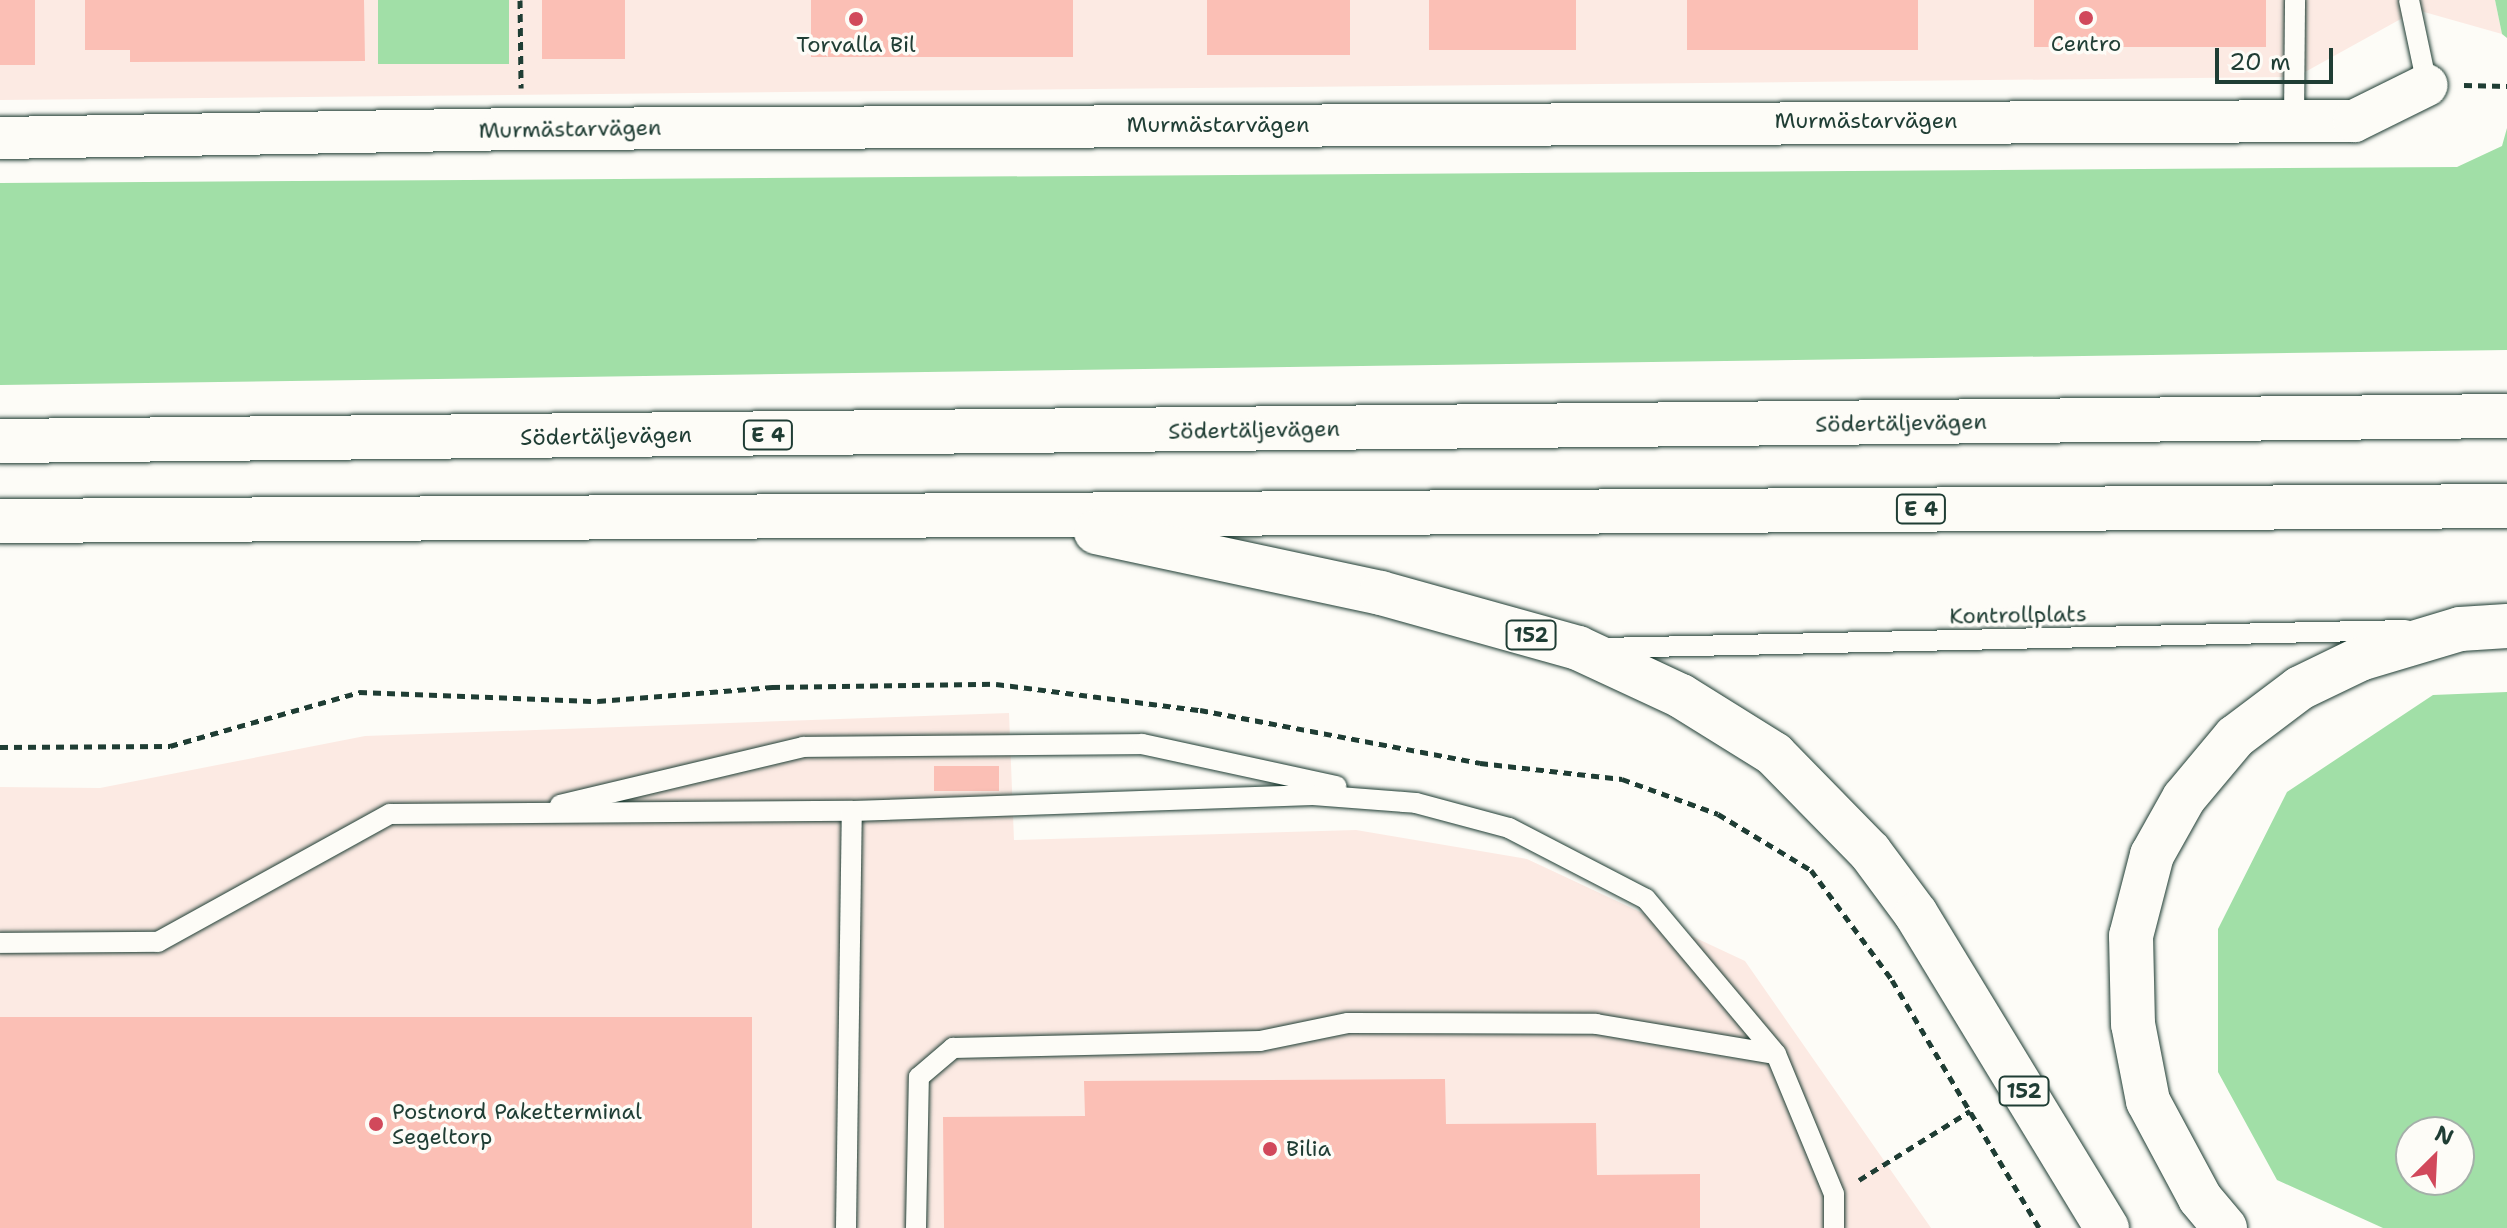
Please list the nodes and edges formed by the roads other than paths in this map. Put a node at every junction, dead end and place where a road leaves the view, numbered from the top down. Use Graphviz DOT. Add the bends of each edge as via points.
graph roads {
  1 [pos="2295,0"];
  2 [pos="2409,0"];
  3 [pos="2427,85"];
  4 [pos="2294,120"];
  5 [pos="0,138"];
  6 [pos="2507,416"];
  7 [pos="0,441"];
  8 [pos="2507,506"];
  9 [pos="1011,515"];
  10 [pos="0,521"];
  11 [pos="2507,626"];
  12 [pos="2460,629"];
  13 [pos="1578,648"];
  14 [pos="1416,803"];
  15 [pos="852,811"];
  16 [pos="525,814"];
  17 [pos="0,943"];
  18 [pos="1776,1054"];
  19 [pos="846,1228"];
  20 [pos="916,1228"];
  21 [pos="1834,1228"];
  22 [pos="2107,1228"];
  23 [pos="2225,1228"];
  1 -- 4 [label="lane"];
  2 -- 3 [label="lane"];
  3 -- 4 [label="street, Murmästarvägen" via="2354,121"];
  4 -- 5 [label="street, Murmästarvägen" via="522,129"];
  6 -- 7 [label="highway, Södertäljevägen / E 4"];
  8 -- 9 [label="highway, E 4"];
  9 -- 10 [label="highway, E 4"];
  9 -- 13 [label="highway, 152" via="1381,593"];
  11 -- 12 [label="highway"];
  12 -- 13 [label="lane, Kontrollplats"];
  12 -- 23 [label="highway" via="2360,659 2300,688 2235,737 2184,798 2152,855 2131,936 2133,1024 2148,1101 2200,1198"];
  13 -- 22 [label="highway, 152" via="1681,696 1774,754 1870,852 1916,914"];
  14 -- 15 [label="lane" via="1313,795"];
  14 -- 16 [label="lane" via="1142,744 1010,744 803,747"];
  14 -- 18 [label="lane" via="1509,828 1646,899"];
  15 -- 16 [label="lane"];
  15 -- 19 [label="lane"];
  16 -- 17 [label="lane" via="390,814 158,942"];
  18 -- 20 [label="lane" via="1596,1024 1348,1023 1260,1041 953,1048 919,1077"];
  18 -- 21 [label="lane" via="1834,1194"];
}
